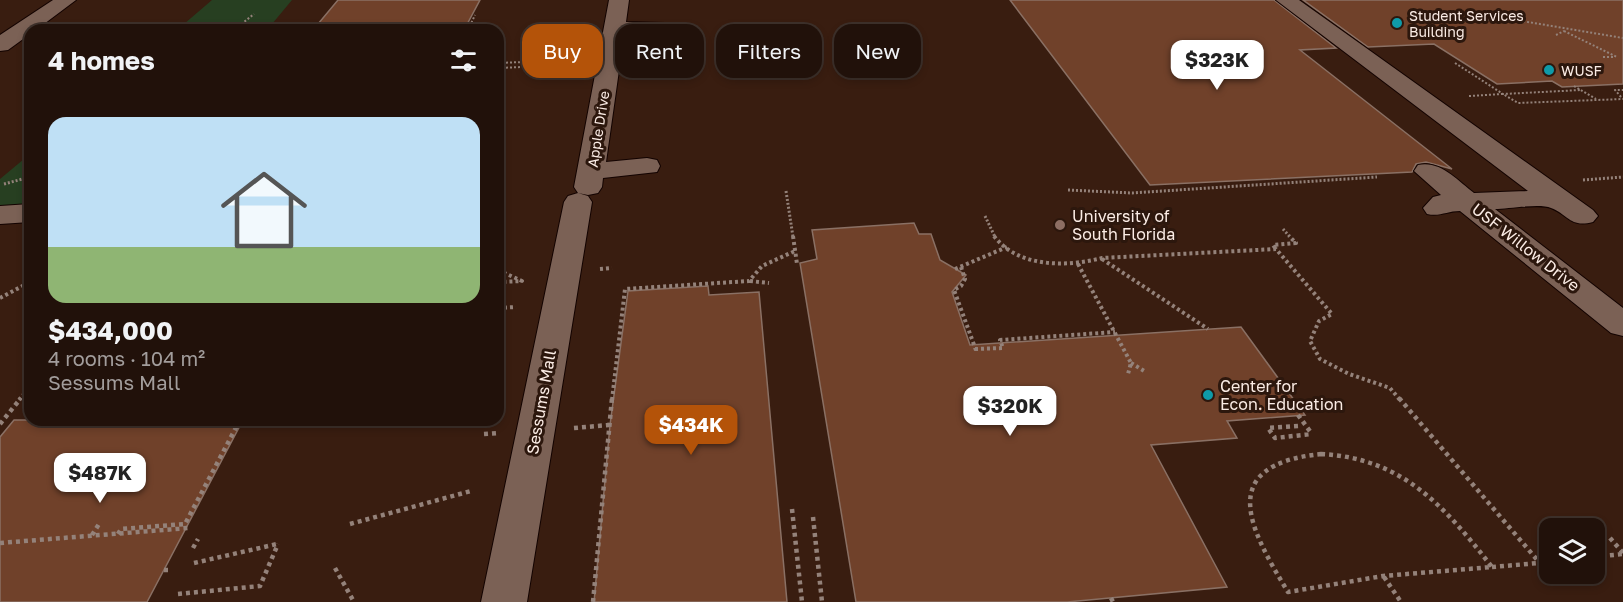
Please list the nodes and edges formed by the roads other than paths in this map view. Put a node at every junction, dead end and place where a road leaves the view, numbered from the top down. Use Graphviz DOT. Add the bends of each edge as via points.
graph roads {
  1 [pos="66,0"];
  2 [pos="619,0"];
  3 [pos="1286,0"];
  4 [pos="31,24"];
  5 [pos="24,29"];
  6 [pos="614,29"];
  7 [pos="0,45"];
  8 [pos="647,166"];
  9 [pos="1428,171"];
  10 [pos="586,186"];
  11 [pos="1556,198"];
  12 [pos="1468,201"];
  13 [pos="1437,208"];
  14 [pos="24,213"];
  15 [pos="0,215"];
  16 [pos="1583,216"];
  17 [pos="1623,325"];
  18 [pos="504,602"];
  1 -- 4 [label="street"];
  2 -- 6 [label="street, Apple Drive"];
  3 -- 11 [label="street"];
  5 -- 7 [label="street"];
  6 -- 10 [label="street, Apple Drive"];
  8 -- 10 [label="street"];
  9 -- 12 [label="street, USF Willow Drive"];
  10 -- 18 [label="street, Sessums Mall"];
  11 -- 12 [label="street"];
  11 -- 16 [label="street"];
  12 -- 13 [label="street" via="1443,203"];
  12 -- 17 [label="street, USF Willow Drive"];
  14 -- 15 [label="street"];
}
